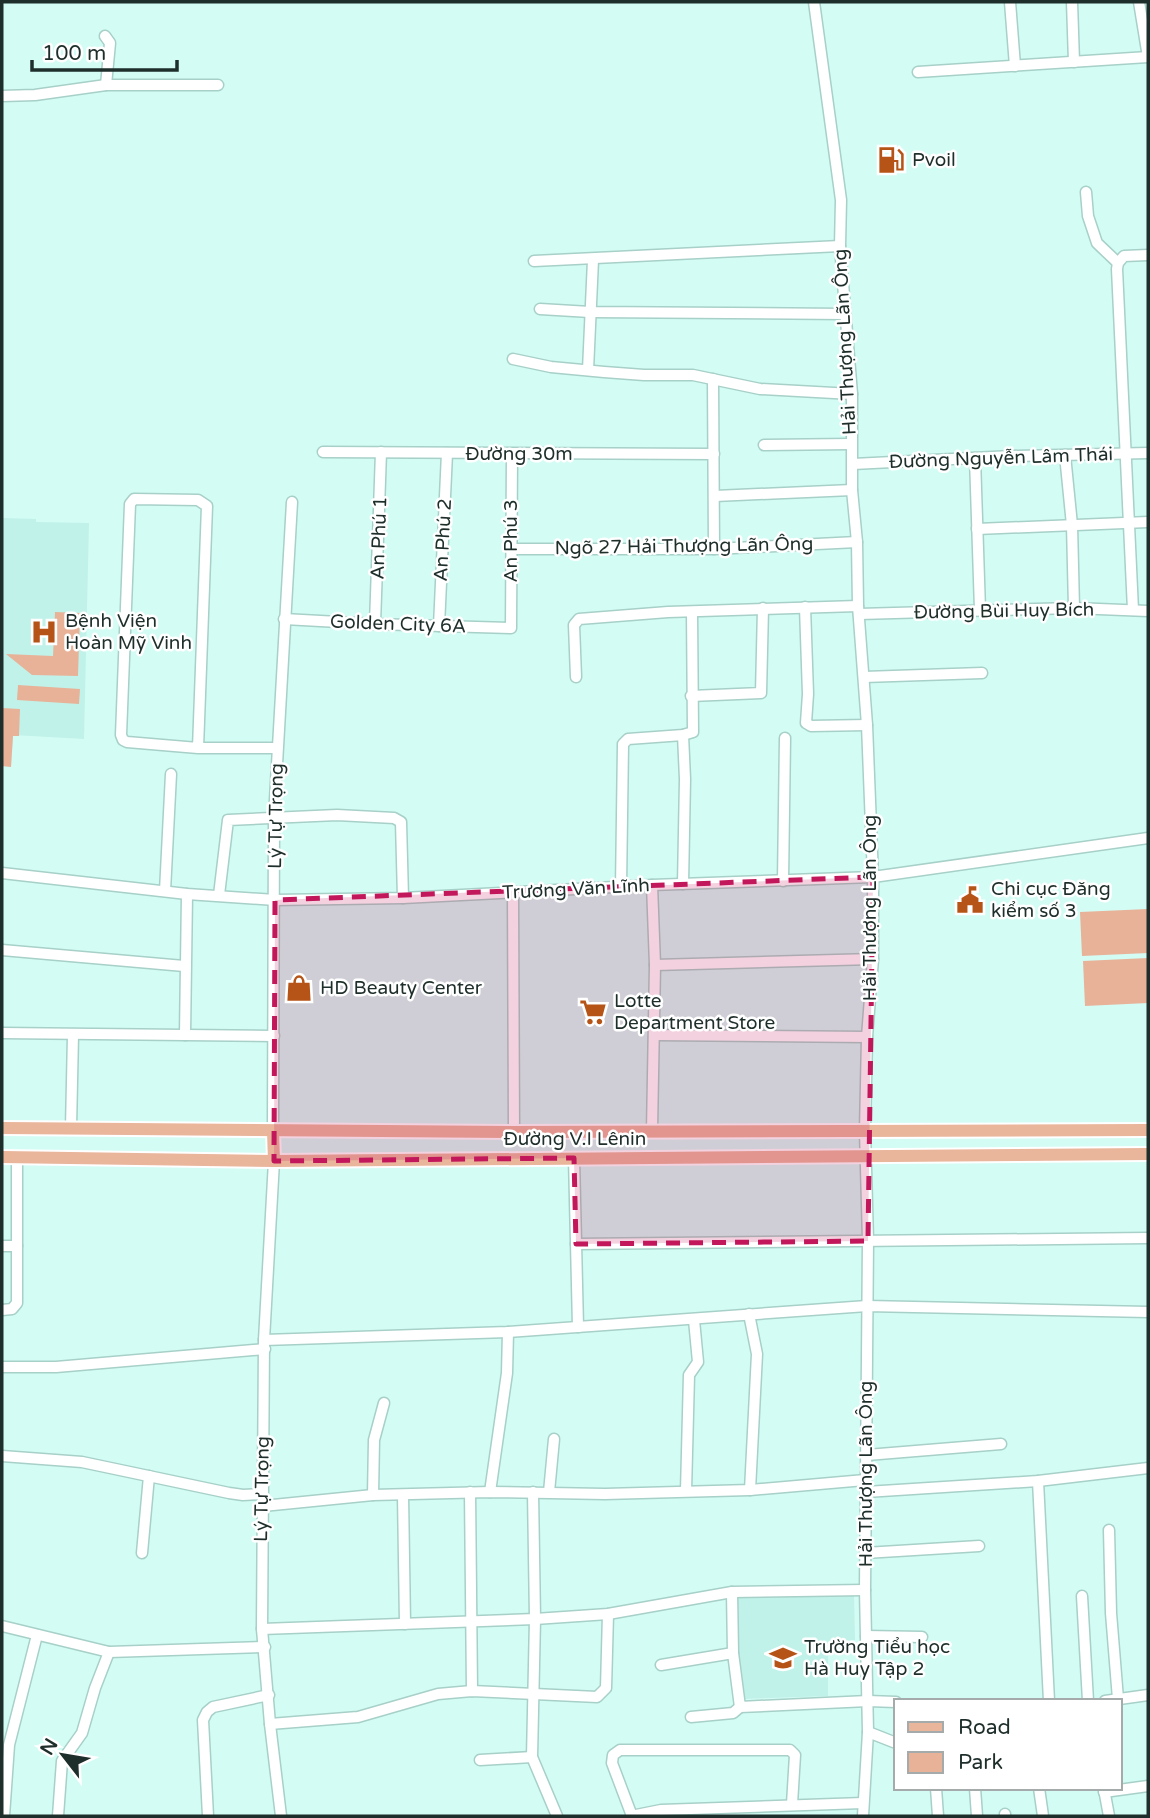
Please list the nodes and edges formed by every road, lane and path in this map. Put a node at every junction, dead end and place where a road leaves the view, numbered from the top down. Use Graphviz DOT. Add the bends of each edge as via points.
graph roads {
  1 [pos="814,2"];
  2 [pos="1010,2"];
  3 [pos="1072,2"];
  4 [pos="1139,2"];
  5 [pos="105,36"];
  6 [pos="1148,57"];
  7 [pos="1074,62"];
  8 [pos="1015,66"];
  9 [pos="918,72"];
  10 [pos="106,85"];
  11 [pos="218,85"];
  12 [pos="2,96"];
  13 [pos="1086,192"];
  14 [pos="840,246"];
  15 [pos="1148,255"];
  16 [pos="593,260"];
  17 [pos="534,261"];
  18 [pos="1118,263"];
  19 [pos="540,309"];
  20 [pos="590,312"];
  21 [pos="845,314"];
  22 [pos="513,359"];
  23 [pos="588,370"];
  24 [pos="713,379"];
  25 [pos="852,394"];
  26 [pos="851,443"];
  27 [pos="764,444"];
  28 [pos="323,452"];
  29 [pos="381,452"];
  30 [pos="447,453"];
  31 [pos="1126,453"];
  32 [pos="1148,453"];
  33 [pos="512,454"];
  34 [pos="714,454"];
  35 [pos="1065,455"];
  36 [pos="975,458"];
  37 [pos="853,464"];
  38 [pos="852,490"];
  39 [pos="715,496"];
  40 [pos="292,502"];
  41 [pos="1148,522"];
  42 [pos="1130,523"];
  43 [pos="1072,525"];
  44 [pos="977,529"];
  45 [pos="857,542"];
  46 [pos="512,549"];
  47 [pos="714,549"];
  48 [pos="805,607"];
  49 [pos="763,608"];
  50 [pos="1074,608"];
  51 [pos="859,610"];
  52 [pos="980,610"];
  53 [pos="1133,610"];
  54 [pos="1148,611"];
  55 [pos="692,612"];
  56 [pos="285,619"];
  57 [pos="375,624"];
  58 [pos="439,626"];
  59 [pos="511,628"];
  60 [pos="982,673"];
  61 [pos="576,677"];
  62 [pos="864,677"];
  63 [pos="691,696"];
  64 [pos="867,725"];
  65 [pos="683,735"];
  66 [pos="785,738"];
  67 [pos="198,748"];
  68 [pos="277,748"];
  69 [pos="171,774"];
  70 [pos="274,817"];
  71 [pos="1148,838"];
  72 [pos="2,873"];
  73 [pos="873,877"];
  74 [pos="783,881"];
  75 [pos="683,884"];
  76 [pos="652,885"];
  77 [pos="621,888"];
  78 [pos="165,891"];
  79 [pos="513,893"];
  80 [pos="187,894"];
  81 [pos="219,895"];
  82 [pos="403,898"];
  83 [pos="275,900"];
  84 [pos="2,950"];
  85 [pos="873,959"];
  86 [pos="655,965"];
  87 [pos="184,966"];
  88 [pos="2,1033"];
  89 [pos="73,1035"];
  90 [pos="185,1035"];
  91 [pos="655,1035"];
  92 [pos="274,1036"];
  93 [pos="867,1037"];
  94 [pos="2,1128"];
  95 [pos="71,1128"];
  96 [pos="652,1130"];
  97 [pos="1148,1130"];
  98 [pos="273,1131"];
  99 [pos="865,1131"];
  100 [pos="514,1132"];
  101 [pos="1148,1154"];
  102 [pos="866,1156"];
  103 [pos="2,1157"];
  104 [pos="18,1157"];
  105 [pos="574,1158"];
  106 [pos="274,1161"];
  107 [pos="1148,1238"];
  108 [pos="868,1241"];
  109 [pos="576,1244"];
  110 [pos="2,1246"];
  111 [pos="17,1246"];
  112 [pos="867,1306"];
  113 [pos="2,1310"];
  114 [pos="1148,1312"];
  115 [pos="749,1314"];
  116 [pos="694,1320"];
  117 [pos="578,1327"];
  118 [pos="508,1332"];
  119 [pos="264,1344"];
  120 [pos="2,1367"];
  121 [pos="384,1403"];
  122 [pos="554,1439"];
  123 [pos="1001,1444"];
  124 [pos="2,1455"];
  125 [pos="867,1455"];
  126 [pos="1148,1468"];
  127 [pos="149,1476"];
  128 [pos="865,1480"];
  129 [pos="1038,1481"];
  130 [pos="750,1490"];
  131 [pos="687,1491"];
  132 [pos="470,1492"];
  133 [pos="491,1492"];
  134 [pos="533,1492"];
  135 [pos="550,1492"];
  136 [pos="866,1492"];
  137 [pos="262,1494"];
  138 [pos="373,1495"];
  139 [pos="403,1495"];
  140 [pos="263,1506"];
  141 [pos="1109,1530"];
  142 [pos="979,1546"];
  143 [pos="142,1553"];
  144 [pos="865,1553"];
  145 [pos="865,1590"];
  146 [pos="732,1592"];
  147 [pos="1082,1596"];
  148 [pos="607,1614"];
  149 [pos="534,1619"];
  150 [pos="472,1623"];
  151 [pos="405,1625"];
  152 [pos="2,1626"];
  153 [pos="262,1629"];
  154 [pos="37,1635"];
  155 [pos="866,1636"];
  156 [pos="922,1637"];
  157 [pos="265,1647"];
  158 [pos="109,1652"];
  159 [pos="733,1653"];
  160 [pos="661,1665"];
  161 [pos="472,1691"];
  162 [pos="269,1695"];
  163 [pos="532,1695"];
  164 [pos="1148,1695"];
  165 [pos="1049,1699"];
  166 [pos="1088,1699"];
  167 [pos="1118,1699"];
  168 [pos="867,1701"];
  169 [pos="894,1702"];
  170 [pos="740,1707"];
  171 [pos="691,1717"];
  172 [pos="270,1724"];
  173 [pos="868,1732"];
  174 [pos="894,1742"];
  175 [pos="532,1757"];
  176 [pos="480,1760"];
  177 [pos="1148,1786"];
  178 [pos="1122,1788"];
  179 [pos="936,1790"];
  180 [pos="975,1790"];
  181 [pos="1039,1790"];
  182 [pos="1104,1790"];
  183 [pos="863,1803"];
  184 [pos="792,1804"];
  185 [pos="4,1816"];
  186 [pos="58,1816"];
  187 [pos="208,1816"];
  188 [pos="281,1816"];
  189 [pos="557,1816"];
  190 [pos="631,1816"];
  191 [pos="863,1816"];
  192 [pos="938,1816"];
  193 [pos="976,1816"];
  194 [pos="1043,1816"];
  195 [pos="1109,1816"];
  1 -- 14 [label="street, Hải Thượng Lãn Ông" via="841,200"];
  2 -- 8 [label="street"];
  3 -- 7 [label="street"];
  4 -- 6 [label="street"];
  5 -- 10 [label="street" via="110,43"];
  6 -- 7 [label="street"];
  7 -- 8 [label="street"];
  8 -- 9 [label="street"];
  10 -- 11 [label="street"];
  10 -- 12 [label="street"];
  13 -- 18 [label="street" via="1097,243"];
  14 -- 16 [label="street"];
  14 -- 21 [label="street, Hải Thượng Lãn Ông"];
  15 -- 18 [label="street" via="1124,256"];
  16 -- 17 [label="street"];
  16 -- 20 [label="street"];
  18 -- 31 [label="street"];
  19 -- 20 [label="street"];
  20 -- 21 [label="street"];
  20 -- 23 [label="street"];
  21 -- 25 [label="street, Hải Thượng Lãn Ông"];
  22 -- 23 [label="street"];
  23 -- 24 [label="street"];
  24 -- 25 [label="street" via="760,389"];
  24 -- 34 [label="street"];
  25 -- 26 [label="street, Hải Thượng Lãn Ông"];
  26 -- 27 [label="street"];
  26 -- 37 [label="street, Hải Thượng Lãn Ông"];
  28 -- 29 [label="street, Đường 30m"];
  29 -- 30 [label="street, Đường 30m"];
  29 -- 57 [label="street, An Phú 1"];
  30 -- 33 [label="street, Đường 30m"];
  30 -- 58 [label="street, An Phú 2"];
  31 -- 32 [label="street, Đường Nguyễn Lâm Thái"];
  31 -- 35 [label="street, Đường Nguyễn Lâm Thái"];
  31 -- 42 [label="street"];
  33 -- 34 [label="street, Đường 30m"];
  33 -- 46 [label="street, An Phú 3"];
  34 -- 39 [label="street"];
  35 -- 36 [label="street, Đường Nguyễn Lâm Thái"];
  35 -- 43 [label="street"];
  36 -- 37 [label="street, Đường Nguyễn Lâm Thái"];
  36 -- 44 [label="street"];
  37 -- 38 [label="street, Hải Thượng Lãn Ông"];
  38 -- 39 [label="street"];
  38 -- 45 [label="street, Hải Thượng Lãn Ông"];
  39 -- 47 [label="street"];
  40 -- 56 [label="street, Lý Tự Trọng"];
  41 -- 42 [label="street"];
  42 -- 43 [label="street"];
  42 -- 53 [label="street"];
  43 -- 44 [label="street"];
  43 -- 50 [label="street"];
  44 -- 52 [label="street"];
  45 -- 47 [label="street, Ngõ 27 Hải Thượng Lãn Ông"];
  45 -- 51 [label="street, Hải Thượng Lãn Ông"];
  46 -- 47 [label="street, Ngõ 27 Hải Thượng Lãn Ông"];
  46 -- 59 [label="street, An Phú 3"];
  48 -- 49 [label="street, Đường Bùi Huy Bích"];
  48 -- 51 [label="street, Đường Bùi Huy Bích"];
  48 -- 64 [label="street" via="806,723"];
  49 -- 55 [label="street, Đường Bùi Huy Bích"];
  49 -- 63 [label="street" via="761,693"];
  50 -- 52 [label="street, Đường Bùi Huy Bích"];
  50 -- 53 [label="street, Đường Bùi Huy Bích"];
  51 -- 52 [label="street, Đường Bùi Huy Bích"];
  51 -- 62 [label="street, Hải Thượng Lãn Ông"];
  53 -- 54 [label="street, Đường Bùi Huy Bích"];
  55 -- 61 [label="street, Đường Bùi Huy Bích" via="577,620"];
  55 -- 63 [label="street"];
  56 -- 57 [label="street, Golden City 6A"];
  56 -- 68 [label="street, Lý Tự Trọng"];
  57 -- 58 [label="street, Golden City 6A"];
  58 -- 59 [label="street, Golden City 6A"];
  60 -- 62 [label="street"];
  62 -- 64 [label="street, Hải Thượng Lãn Ông"];
  63 -- 65 [label="street" via="694,728"];
  64 -- 73 [label="street, Hải Thượng Lãn Ông"];
  65 -- 75 [label="street"];
  65 -- 77 [label="street" via="623,742"];
  66 -- 74 [label="street"];
  67 -- 67 [label="street" via="206,506 198,500 134,499 130,504 122,738"];
  67 -- 68 [label="street"];
  68 -- 70 [label="street, Lý Tự Trọng"];
  69 -- 78 [label="street"];
  70 -- 81 [label="street" via="228,820"];
  70 -- 82 [label="street" via="349,815 398,820 402,827"];
  70 -- 83 [label="street, Lý Tự Trọng"];
  71 -- 73 [label="street, Trương Văn Lĩnh"];
  72 -- 78 [label="street, Trương Văn Lĩnh"];
  73 -- 74 [label="street, Trương Văn Lĩnh"];
  73 -- 85 [label="street, Hải Thượng Lãn Ông"];
  74 -- 75 [label="street, Trương Văn Lĩnh"];
  75 -- 76 [label="street, Trương Văn Lĩnh"];
  76 -- 77 [label="street, Trương Văn Lĩnh"];
  76 -- 86 [label="street"];
  77 -- 79 [label="street, Trương Văn Lĩnh"];
  78 -- 80 [label="street, Trương Văn Lĩnh"];
  79 -- 82 [label="street, Trương Văn Lĩnh"];
  79 -- 100 [label="street"];
  80 -- 81 [label="street, Trương Văn Lĩnh"];
  80 -- 87 [label="street"];
  81 -- 83 [label="street, Trương Văn Lĩnh"];
  82 -- 83 [label="street, Trương Văn Lĩnh"];
  83 -- 92 [label="street, Lý Tự Trọng"];
  84 -- 87 [label="street"];
  85 -- 86 [label="street"];
  85 -- 93 [label="street, Hải Thượng Lãn Ông"];
  86 -- 91 [label="street"];
  87 -- 90 [label="street"];
  88 -- 89 [label="street"];
  89 -- 90 [label="street"];
  89 -- 95 [label="street"];
  90 -- 92 [label="street"];
  91 -- 93 [label="street"];
  91 -- 96 [label="street"];
  92 -- 98 [label="street, Lý Tự Trọng"];
  93 -- 99 [label="street, Hải Thượng Lãn Ông"];
  94 -- 95 [label="main road, Đường V.I Lênin"];
  95 -- 98 [label="main road, Đường V.I Lênin"];
  96 -- 99 [label="main road, Đường V.I Lênin"];
  96 -- 100 [label="main road, Đường V.I Lênin"];
  97 -- 99 [label="main road, Đường V.I Lênin"];
  98 -- 100 [label="main road, Đường V.I Lênin"];
  98 -- 106 [label="main road"];
  99 -- 102 [label="street, Hải Thượng Lãn Ông"];
  101 -- 102 [label="main road, Đường V.I Lênin"];
  102 -- 105 [label="main road, Đường V.I Lênin"];
  102 -- 108 [label="street, Hải Thượng Lãn Ông"];
  103 -- 104 [label="main road, Đường V.I Lênin"];
  104 -- 106 [label="main road, Đường V.I Lênin"];
  104 -- 111 [label="street"];
  105 -- 106 [label="main road, Đường V.I Lênin"];
  105 -- 109 [label="street"];
  106 -- 119 [label="street, Lý Tự Trọng"];
  107 -- 108 [label="street"];
  108 -- 109 [label="street"];
  108 -- 112 [label="street, Hải Thượng Lãn Ông"];
  109 -- 117 [label="street"];
  110 -- 111 [label="street"];
  111 -- 113 [label="street" via="17,1303"];
  112 -- 114 [label="street"];
  112 -- 115 [label="street"];
  112 -- 125 [label="street, Hải Thượng Lãn Ông"];
  115 -- 116 [label="street"];
  115 -- 130 [label="street" via="757,1354"];
  116 -- 117 [label="street"];
  116 -- 131 [label="street" via="698,1362 689,1375"];
  117 -- 118 [label="street"];
  118 -- 119 [label="street"];
  118 -- 133 [label="street"];
  119 -- 120 [label="street" via="56,1367"];
  119 -- 137 [label="street, Lý Tự Trọng"];
  121 -- 138 [label="street" via="374,1440"];
  122 -- 135 [label="street"];
  123 -- 125 [label="street"];
  124 -- 127 [label="street" via="67,1459"];
  125 -- 128 [label="street, Hải Thượng Lãn Ông"];
  126 -- 129 [label="street"];
  127 -- 137 [label="street" via="229,1493"];
  127 -- 143 [label="street"];
  128 -- 130 [label="street"];
  128 -- 136 [label="street, Hải Thượng Lãn Ông"];
  129 -- 136 [label="street"];
  129 -- 165 [label="street"];
  130 -- 131 [label="street"];
  131 -- 135 [label="street"];
  132 -- 133 [label="street"];
  132 -- 139 [label="street"];
  132 -- 150 [label="street"];
  133 -- 134 [label="street"];
  134 -- 135 [label="street"];
  134 -- 149 [label="street"];
  136 -- 144 [label="street, Hải Thượng Lãn Ông"];
  137 -- 140 [label="street, Lý Tự Trọng"];
  138 -- 139 [label="street"];
  138 -- 140 [label="street"];
  139 -- 151 [label="street"];
  140 -- 153 [label="street, Lý Tự Trọng"];
  141 -- 167 [label="street"];
  142 -- 144 [label="street"];
  144 -- 145 [label="street, Hải Thượng Lãn Ông"];
  145 -- 146 [label="street"];
  145 -- 155 [label="street, Hải Thượng Lãn Ông"];
  146 -- 148 [label="street"];
  146 -- 159 [label="street"];
  147 -- 166 [label="street"];
  148 -- 149 [label="street"];
  148 -- 163 [label="street" via="603,1693 593,1698"];
  149 -- 150 [label="street"];
  149 -- 163 [label="street"];
  150 -- 151 [label="street"];
  150 -- 161 [label="street"];
  151 -- 153 [label="street"];
  152 -- 154 [label="street"];
  153 -- 157 [label="street, Lý Tự Trọng"];
  154 -- 158 [label="street"];
  154 -- 185 [label="street" via="9,1745"];
  155 -- 156 [label="street"];
  155 -- 168 [label="street, Hải Thượng Lãn Ông"];
  157 -- 158 [label="street"];
  157 -- 162 [label="street, Lý Tự Trọng"];
  158 -- 186 [label="street" via="82,1733 62,1761"];
  159 -- 160 [label="street"];
  159 -- 170 [label="street"];
  161 -- 163 [label="street"];
  161 -- 172 [label="street" via="429,1695 358,1717"];
  162 -- 172 [label="street, Lý Tự Trọng"];
  162 -- 187 [label="street" via="214,1707 206,1713"];
  163 -- 175 [label="street"];
  164 -- 167 [label="street"];
  168 -- 169 [label="street"];
  168 -- 170 [label="street"];
  168 -- 173 [label="street, Hải Thượng Lãn Ông"];
  170 -- 171 [label="street" via="733,1713"];
  172 -- 188 [label="street, Lý Tự Trọng"];
  173 -- 174 [label="street"];
  173 -- 183 [label="street, Hải Thượng Lãn Ông"];
  175 -- 176 [label="street"];
  175 -- 189 [label="street"];
  177 -- 178 [label="street"];
  179 -- 192 [label="street"];
  180 -- 193 [label="street"];
  181 -- 194 [label="street"];
  182 -- 195 [label="street"];
  183 -- 184 [label="street"];
  183 -- 191 [label="street, Hải Thượng Lãn Ông"];
  184 -- 190 [label="street" via="661,1810"];
  184 -- 190 [label="street" via="795,1755 790,1750 620,1750 611,1760"];
}
